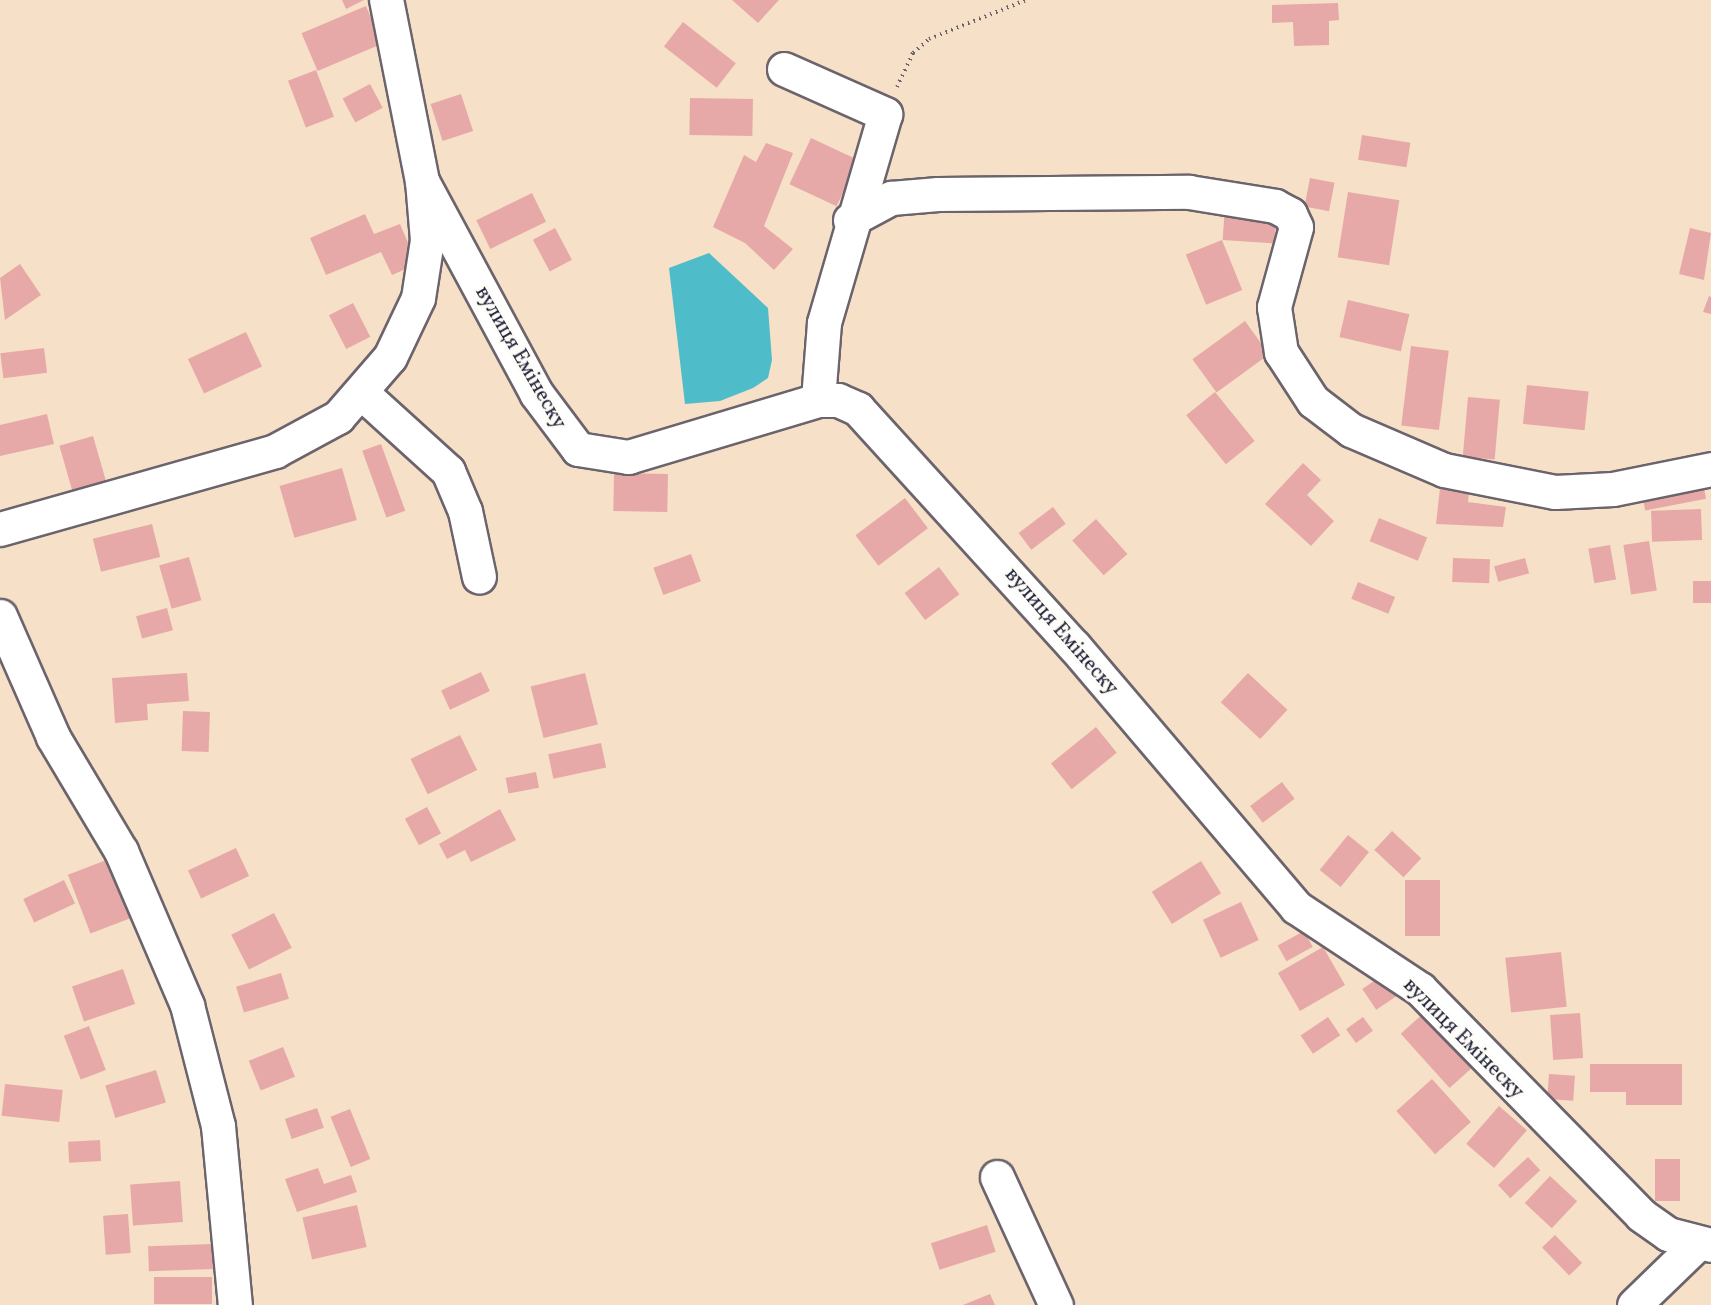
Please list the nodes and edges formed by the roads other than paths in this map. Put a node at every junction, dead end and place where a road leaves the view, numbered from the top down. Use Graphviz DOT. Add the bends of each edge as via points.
graph roads {
  1 [pos="386,0"];
  2 [pos="784,69"];
  3 [pos="422,181"];
  4 [pos="850,220"];
  5 [pos="363,394"];
  6 [pos="818,400"];
  7 [pos="1711,469"];
  8 [pos="0,529"];
  9 [pos="479,577"];
  10 [pos="0,616"];
  11 [pos="998,1177"];
  12 [pos="1705,1244"];
  13 [pos="235,1305"];
  14 [pos="1056,1305"];
  15 [pos="1634,1305"];
  1 -- 3 [label="street"];
  2 -- 4 [label="street" via="885,114"];
  3 -- 5 [label="street" via="427,240 418,298 390,357"];
  3 -- 6 [label="street, вулиця Емінеску" via="536,393 578,449 628,457"];
  4 -- 6 [label="street" via="824,323"];
  4 -- 7 [label="street" via="891,198 938,194 1189,192 1275,206 1290,214 1296,227 1274,307 1281,352 1313,401 1351,430 1444,470 1555,492 1613,489"];
  5 -- 8 [label="street" via="338,417 275,451"];
  5 -- 9 [label="street" via="448,471 465,511"];
  6 -- 12 [label="street, вулиця Емінеску" via="849,403 869,420 1074,646 1296,907 1420,989 1641,1215 1668,1234"];
  10 -- 13 [label="street" via="53,737 121,851 194,1025 218,1126"];
  11 -- 14 [label="street"];
  12 -- 15 [label="street"];
}
